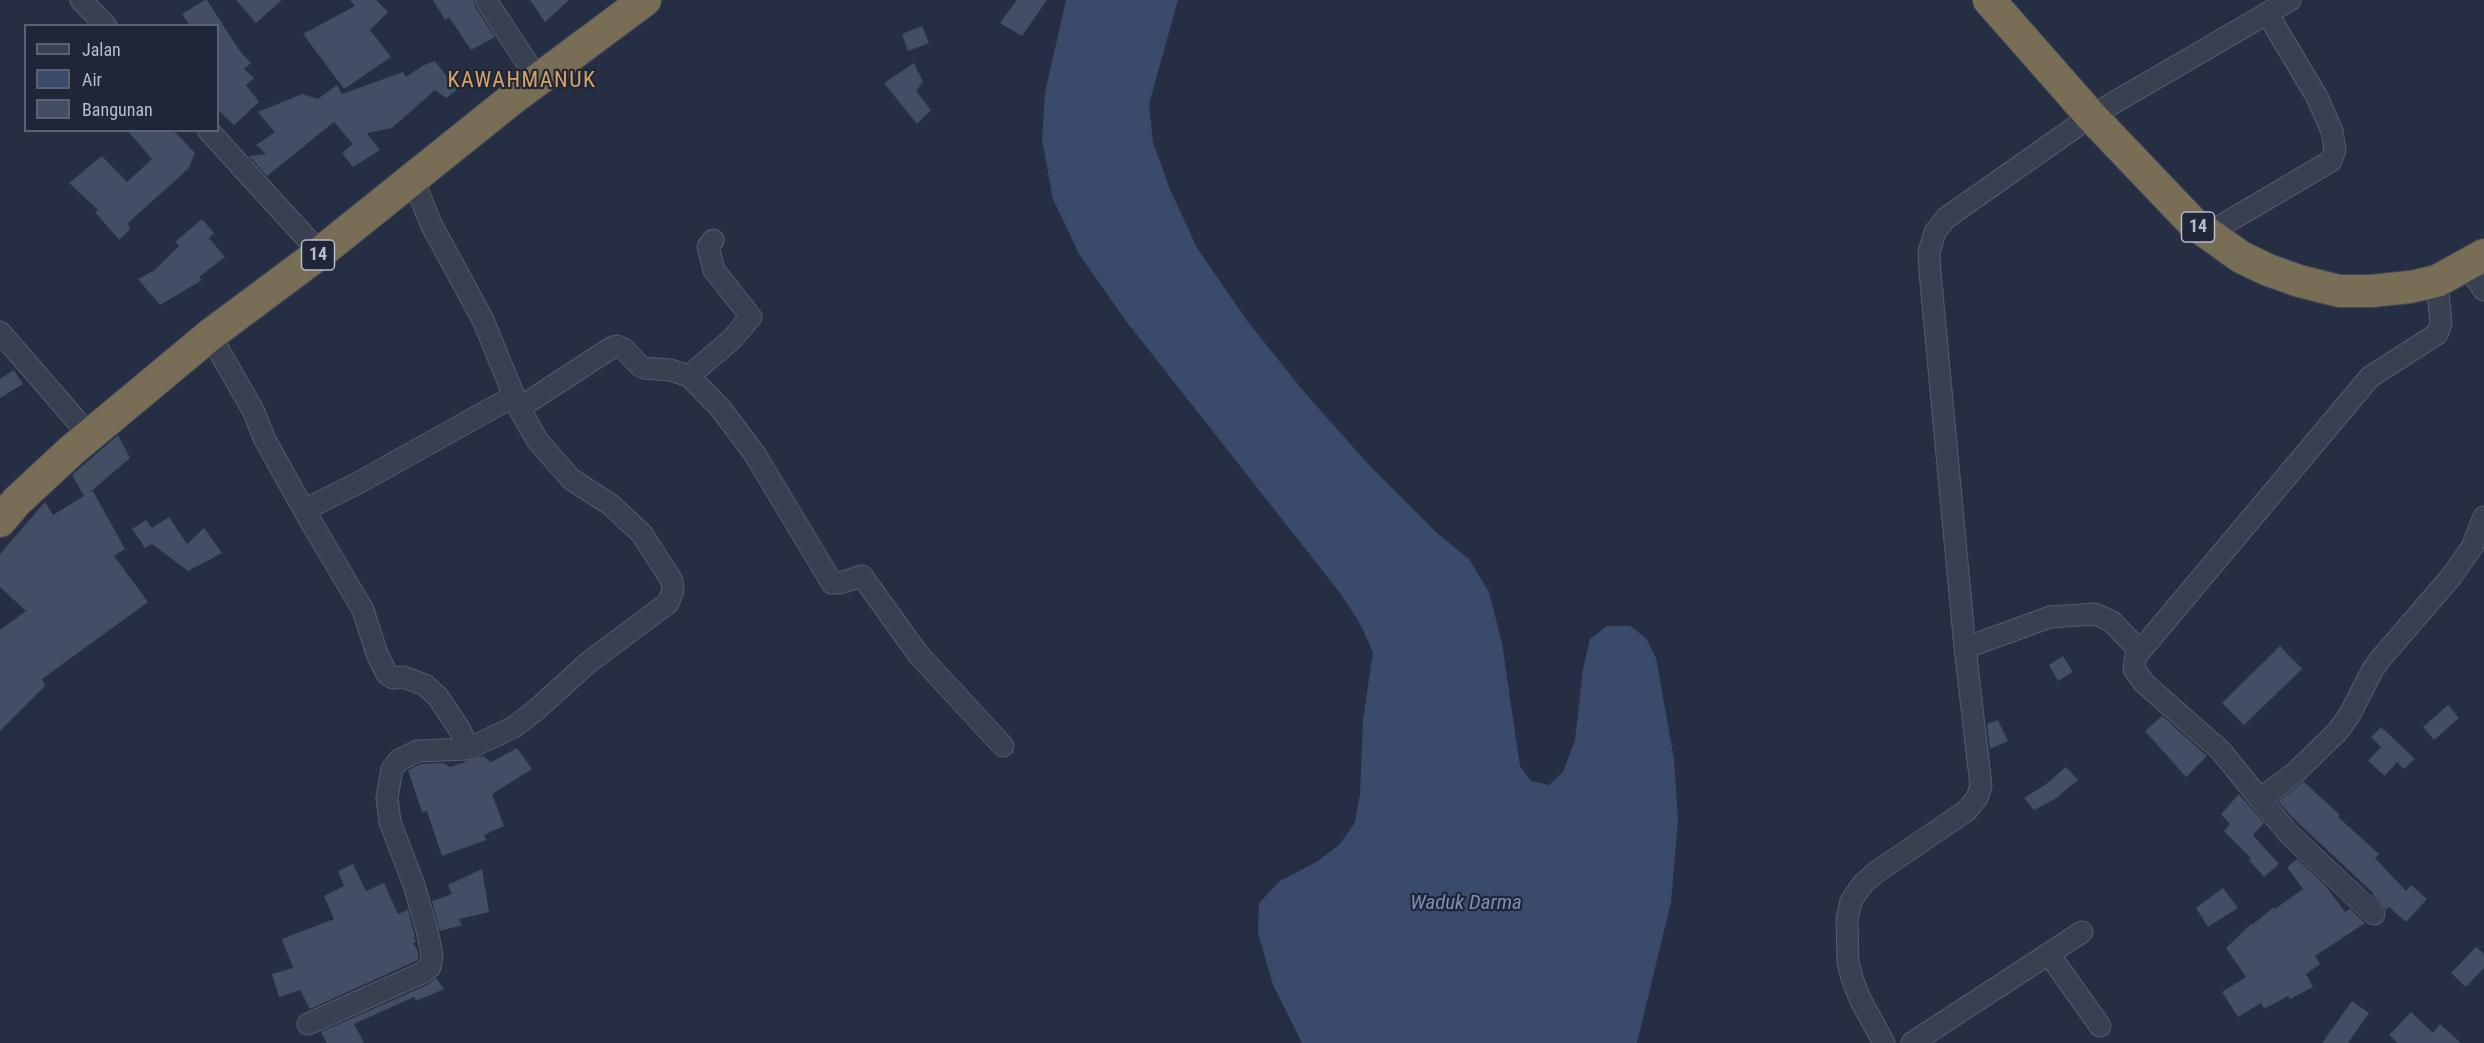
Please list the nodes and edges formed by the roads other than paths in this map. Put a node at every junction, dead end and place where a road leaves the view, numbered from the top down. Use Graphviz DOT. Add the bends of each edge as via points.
graph roads {
  1 [pos="81,0"];
  2 [pos="486,0"];
  3 [pos="645,0"];
  4 [pos="1989,0"];
  5 [pos="2290,0"];
  6 [pos="2267,14"];
  7 [pos="104,24"];
  8 [pos="538,80"];
  9 [pos="2091,116"];
  10 [pos="210,132"];
  11 [pos="413,179"];
  12 [pos="2207,234"];
  13 [pos="713,240"];
  14 [pos="320,253"];
  15 [pos="2478,271"];
  16 [pos="2438,281"];
  17 [pos="0,332"];
  18 [pos="210,335"];
  19 [pos="689,376"];
  20 [pos="516,402"];
  21 [pos="89,435"];
  22 [pos="304,510"];
  23 [pos="2484,517"];
  24 [pos="0,521"];
  25 [pos="1965,648"];
  26 [pos="2140,651"];
  27 [pos="1003,746"];
  28 [pos="468,749"];
  29 [pos="2260,799"];
  30 [pos="2374,914"];
  31 [pos="2082,932"];
  32 [pos="2049,954"];
  33 [pos="308,1024"];
  34 [pos="2100,1026"];
  35 [pos="1884,1043"];
  36 [pos="1912,1043"];
  1 -- 7 [label="street"];
  2 -- 8 [label="street"];
  3 -- 8 [label="highway, 14"];
  4 -- 9 [label="highway, 14"];
  5 -- 6 [label="street"];
  6 -- 9 [label="street"];
  6 -- 12 [label="street" via="2317,97 2332,131 2335,150 2331,161"];
  8 -- 11 [label="highway, 14"];
  9 -- 12 [label="highway, 14"];
  9 -- 25 [label="street" via="1946,218 1935,232 1929,252"];
  10 -- 14 [label="street"];
  11 -- 14 [label="highway, 14"];
  11 -- 20 [label="street" via="483,320"];
  12 -- 16 [label="highway, 14" via="2268,270 2339,291 2372,291"];
  13 -- 19 [label="street" via="708,247 714,270 751,317"];
  14 -- 18 [label="highway, 14"];
  15 -- 16 [label="highway, 14"];
  16 -- 26 [label="street" via="2438,334 2370,377"];
  17 -- 21 [label="street"];
  18 -- 21 [label="highway, 14"];
  18 -- 22 [label="street" via="255,412 264,438"];
  19 -- 20 [label="street" via="645,368 617,346"];
  19 -- 27 [label="street" via="721,409 754,453 832,583 862,576 918,654"];
  20 -- 22 [label="street"];
  20 -- 28 [label="street" via="537,440 571,479 611,505 642,534 672,580 673,590 668,603 589,662 536,710 514,727"];
  21 -- 24 [label="highway, 14" via="16,501"];
  22 -- 28 [label="street" via="363,610 387,674 426,685 460,730"];
  23 -- 29 [label="street" via="2472,547 2373,669 2338,731 2295,773"];
  25 -- 26 [label="street" via="2050,617 2095,614 2110,621"];
  25 -- 35 [label="street" via="1981,771 1977,798 1955,819 1862,885 1851,901 1847,919 1852,978"];
  26 -- 29 [label="street" via="2134,669 2144,683 2221,751"];
  28 -- 33 [label="street" via="418,750 399,760 392,769 387,798 390,822 427,930 430,967"];
  29 -- 30 [label="street" via="2289,834"];
  31 -- 32 [label="street"];
  32 -- 34 [label="street"];
  32 -- 36 [label="street"];
}
